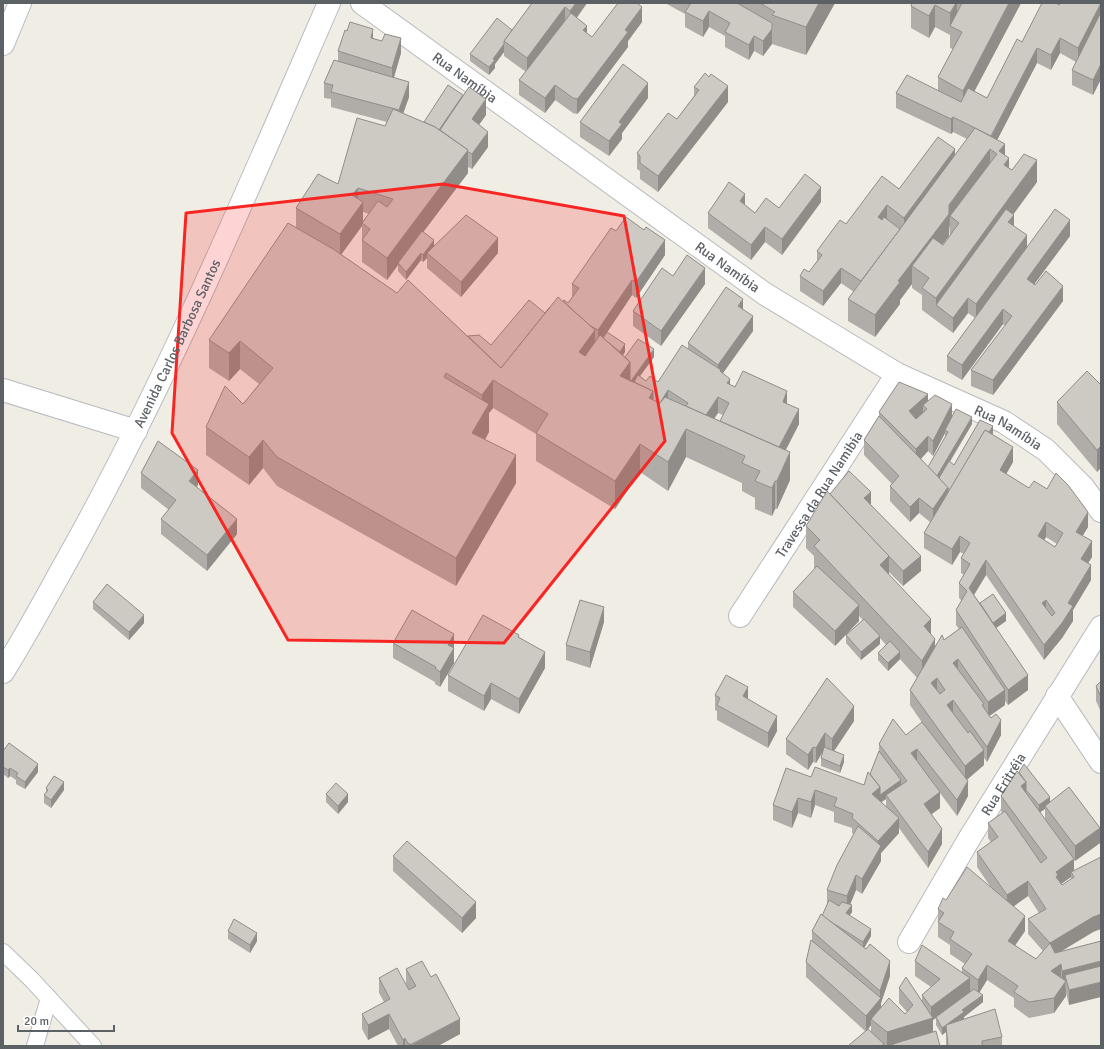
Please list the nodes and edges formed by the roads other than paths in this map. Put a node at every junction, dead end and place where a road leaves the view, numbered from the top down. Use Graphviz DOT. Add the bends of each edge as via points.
graph roads {
  1 [pos="20,3"];
  2 [pos="329,3"];
  3 [pos="362,3"];
  4 [pos="3,44"];
  5 [pos="897,374"];
  6 [pos="3,390"];
  7 [pos="136,431"];
  8 [pos="1101,511"];
  9 [pos="740,616"];
  10 [pos="1101,627"];
  11 [pos="3,672"];
  12 [pos="1057,696"];
  13 [pos="1101,762"];
  14 [pos="909,942"];
  15 [pos="3,952"];
  16 [pos="49,998"];
  17 [pos="35,1046"];
  18 [pos="93,1046"];
  1 -- 4 [label="street"];
  2 -- 7 [label="street, Avenida Carlos Barbosa Santos" via="223,246"];
  3 -- 5 [label="street, Rua Namíbia" via="764,294"];
  5 -- 8 [label="street, Rua Namíbia" via="1004,422 1046,450 1083,487"];
  5 -- 9 [label="street, Travessa da Rua Namibia"];
  6 -- 7 [label="street"];
  7 -- 11 [label="street, Avenida Carlos Barbosa Santos" via="78,541"];
  10 -- 12 [label="street, Rua Eritréia"];
  12 -- 13 [label="street"];
  12 -- 14 [label="street, Rua Eritréia"];
  15 -- 16 [label="lane"];
  16 -- 17 [label="lane"];
  16 -- 18 [label="lane"];
}
